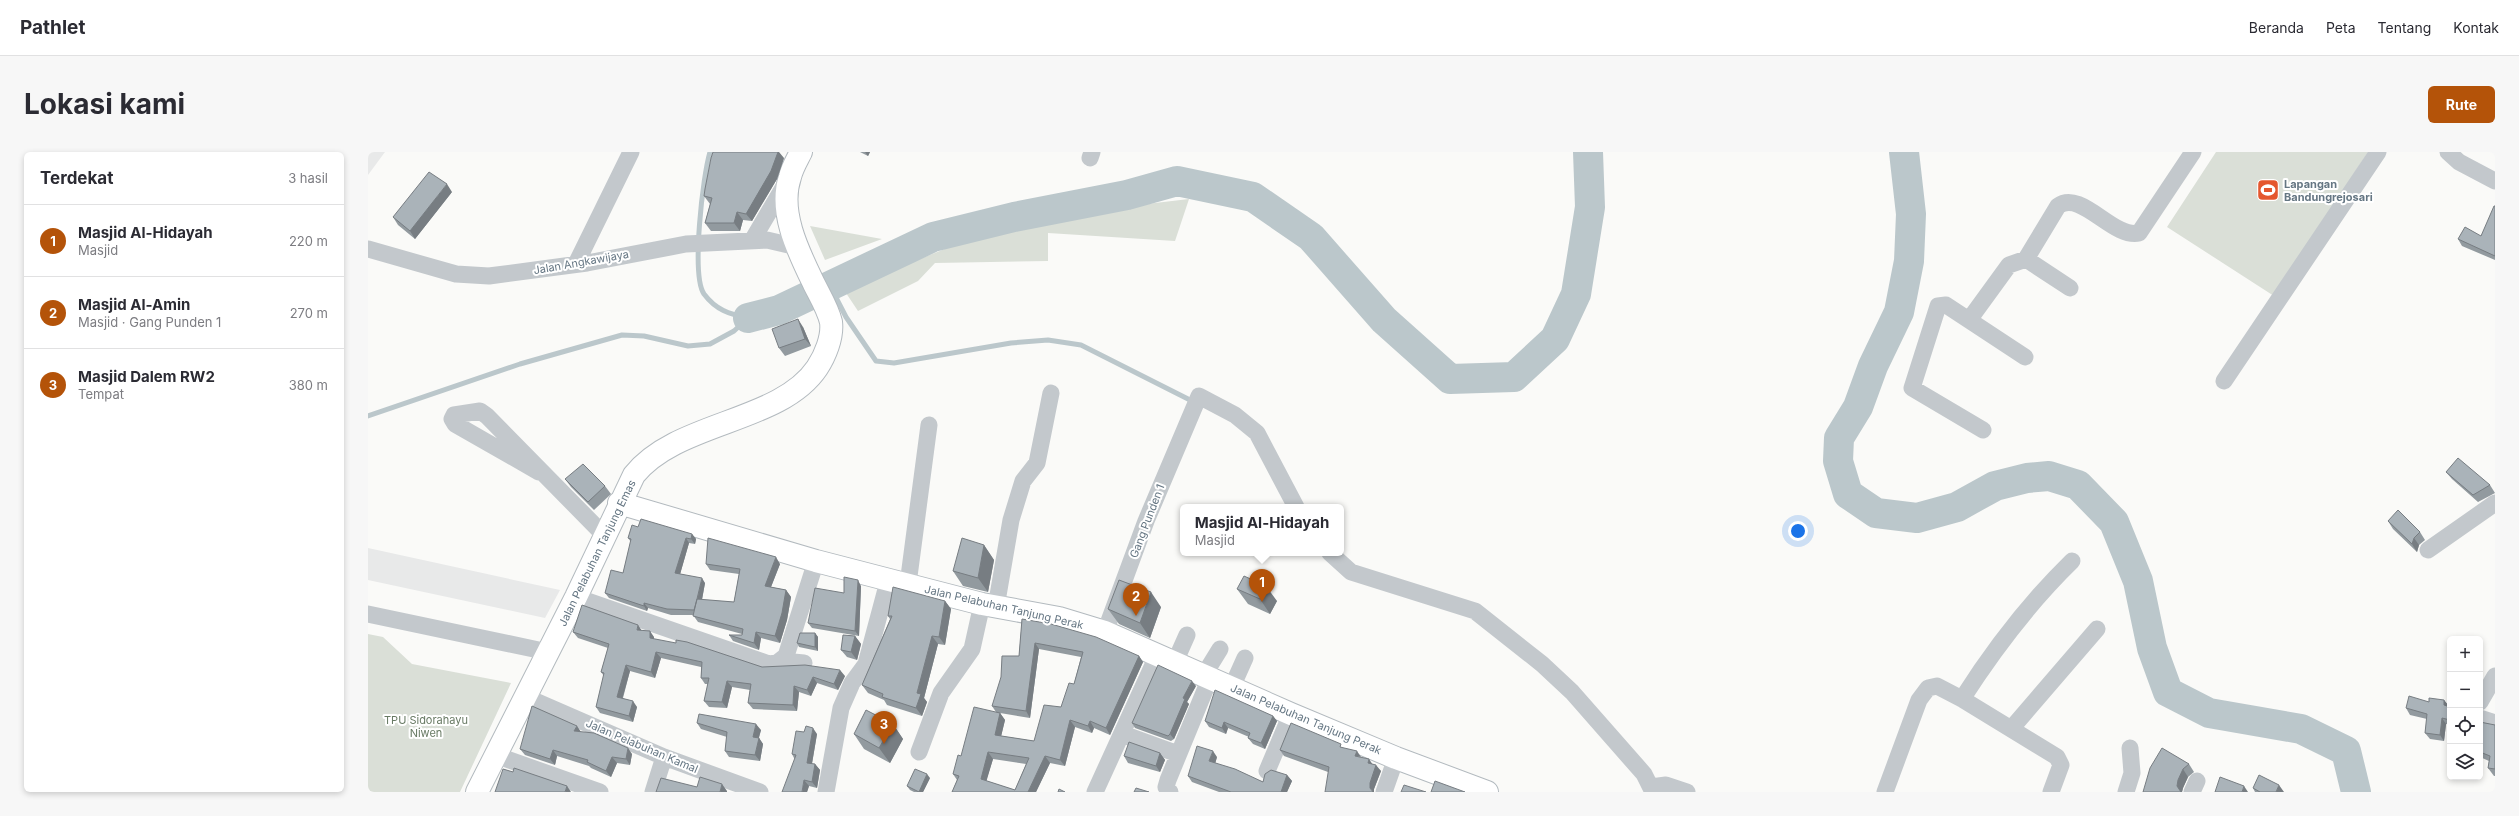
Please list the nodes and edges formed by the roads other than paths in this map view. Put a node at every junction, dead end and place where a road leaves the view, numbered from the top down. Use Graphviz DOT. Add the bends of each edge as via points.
graph roads {
  1 [pos="631,152"];
  2 [pos="801,152"];
  3 [pos="2193,152"];
  4 [pos="2378,152"];
  5 [pos="2448,152"];
  6 [pos="790,176"];
  7 [pos="2495,181"];
  8 [pos="753,239"];
  9 [pos="368,249"];
  10 [pos="798,250"];
  11 [pos="2026,259"];
  12 [pos="576,264"];
  13 [pos="2070,288"];
  14 [pos="1970,320"];
  15 [pos="2025,357"];
  16 [pos="2224,381"];
  17 [pos="1051,393"];
  18 [pos="929,426"];
  19 [pos="1983,430"];
  20 [pos="539,472"];
  21 [pos="619,503"];
  22 [pos="2495,503"];
  23 [pos="1294,504"];
  24 [pos="604,535"];
  25 [pos="2428,550"];
  26 [pos="1333,556"];
  27 [pos="816,561"];
  28 [pos="2072,561"];
  29 [pos="899,581"];
  30 [pos="576,597"];
  31 [pos="989,605"];
  32 [pos="368,614"];
  33 [pos="2097,629"];
  34 [pos="1105,632"];
  35 [pos="1187,635"];
  36 [pos="1220,649"];
  37 [pos="548,652"];
  38 [pos="1167,658"];
  39 [pos="1245,658"];
  40 [pos="782,660"];
  41 [pos="804,663"];
  42 [pos="2495,676"];
  43 [pos="1207,677"];
  44 [pos="1232,687"];
  45 [pos="526,697"];
  46 [pos="2483,697"];
  47 [pos="1962,699"];
  48 [pos="1291,714"];
  49 [pos="2483,719"];
  50 [pos="2495,723"];
  51 [pos="2011,729"];
  52 [pos="1123,734"];
  53 [pos="2130,748"];
  54 [pos="919,752"];
  55 [pos="496,754"];
  56 [pos="1178,754"];
  57 [pos="664,757"];
  58 [pos="1396,758"];
  59 [pos="1267,771"];
  60 [pos="1652,789"];
  61 [pos="2055,790"];
  62 [pos="477,792"];
  63 [pos="600,792"];
  64 [pos="653,792"];
  65 [pos="760,792"];
  66 [pos="826,792"];
  67 [pos="1095,792"];
  68 [pos="1170,792"];
  69 [pos="1384,792"];
  70 [pos="1487,792"];
  71 [pos="1687,792"];
  72 [pos="1885,792"];
  73 [pos="2126,792"];
  1 -- 12 [label="street"];
  2 -- 6 [label="street, Jalan Pelabuhan Tanjung Emas"];
  3 -- 11 [label="street" via="2139,233 2127,233 2068,201 2058,206"];
  4 -- 16 [label="street"];
  5 -- 7 [label="street" via="2459,162"];
  6 -- 8 [label="street"];
  6 -- 10 [label="street, Jalan Pelabuhan Tanjung Emas" via="787,208"];
  8 -- 10 [label="street, Jalan Angkawijaya" via="778,241"];
  8 -- 12 [label="street, Jalan Angkawijaya" via="686,244"];
  9 -- 12 [label="street, Jalan Angkawijaya" via="472,276 521,273"];
  10 -- 21 [label="street, Jalan Pelabuhan Tanjung Emas" via="831,323 829,342 817,368 804,383 788,395 658,452 634,475"];
  11 -- 13 [label="street"];
  11 -- 14 [label="street" via="2010,265"];
  14 -- 15 [label="street"];
  14 -- 19 [label="street" via="1946,305 1938,306 1912,388"];
  17 -- 31 [label="street" via="1037,463 1023,481"];
  18 -- 29 [label="street"];
  20 -- 20 [label="street" via="480,411 454,415 452,419 455,424"];
  20 -- 24 [label="street"];
  21 -- 24 [label="street, Jalan Pelabuhan Tanjung Emas"];
  21 -- 27 [label="street, Jalan Pelabuhan Tanjung Perak"];
  22 -- 25 [label="street"];
  23 -- 34 [label="street, Gang Punden 1" via="1257,433 1235,415 1196,404 1149,514"];
  24 -- 30 [label="street, Jalan Pelabuhan Tanjung Emas"];
  26 -- 60 [label="street" via="1351,572 1475,611 1542,664 1572,692 1610,732 1644,774"];
  27 -- 29 [label="street, Jalan Pelabuhan Tanjung Perak"];
  27 -- 40 [label="street" via="786,656"];
  28 -- 47 [label="street" via="2047,586 1988,658"];
  29 -- 31 [label="street, Jalan Pelabuhan Tanjung Perak"];
  29 -- 66 [label="street" via="866,664 852,683 841,708"];
  30 -- 37 [label="street, Jalan Pelabuhan Tanjung Emas"];
  30 -- 40 [label="street" via="759,662 769,664"];
  31 -- 34 [label="street, Jalan Pelabuhan Tanjung Perak" via="1059,618"];
  31 -- 54 [label="street" via="972,649 941,693"];
  32 -- 37 [label="street"];
  33 -- 51 [label="street"];
  34 -- 38 [label="street, Jalan Pelabuhan Tanjung Perak"];
  35 -- 38 [label="street"];
  36 -- 43 [label="street"];
  37 -- 45 [label="street, Jalan Pelabuhan Tanjung Emas"];
  38 -- 43 [label="street, Jalan Pelabuhan Tanjung Perak"];
  38 -- 52 [label="street"];
  39 -- 44 [label="street"];
  40 -- 41 [label="street"];
  42 -- 46 [label="street"];
  43 -- 44 [label="street, Jalan Pelabuhan Tanjung Perak"];
  43 -- 56 [label="street"];
  44 -- 48 [label="street, Jalan Pelabuhan Tanjung Perak"];
  45 -- 55 [label="street, Jalan Pelabuhan Tanjung Emas"];
  45 -- 57 [label="street, Jalan Pelabuhan Kamal"];
  47 -- 51 [label="street"];
  47 -- 72 [label="street" via="1937,686 1928,688 1919,700"];
  48 -- 58 [label="street, Jalan Pelabuhan Tanjung Perak"];
  48 -- 59 [label="street"];
  49 -- 50 [label="street"];
  51 -- 61 [label="street" via="2059,759 2061,765"];
  52 -- 56 [label="street"];
  52 -- 67 [label="street"];
  53 -- 73 [label="street" via="2132,773"];
  55 -- 62 [label="street, Jalan Pelabuhan Tanjung Emas"];
  55 -- 63 [label="street"];
  56 -- 68 [label="street" via="1167,784"];
  57 -- 64 [label="street"];
  57 -- 65 [label="street, Jalan Pelabuhan Kamal"];
  58 -- 69 [label="street"];
  58 -- 70 [label="street, Jalan Pelabuhan Tanjung Perak"];
  60 -- 71 [label="street" via="1666,785"];
}
